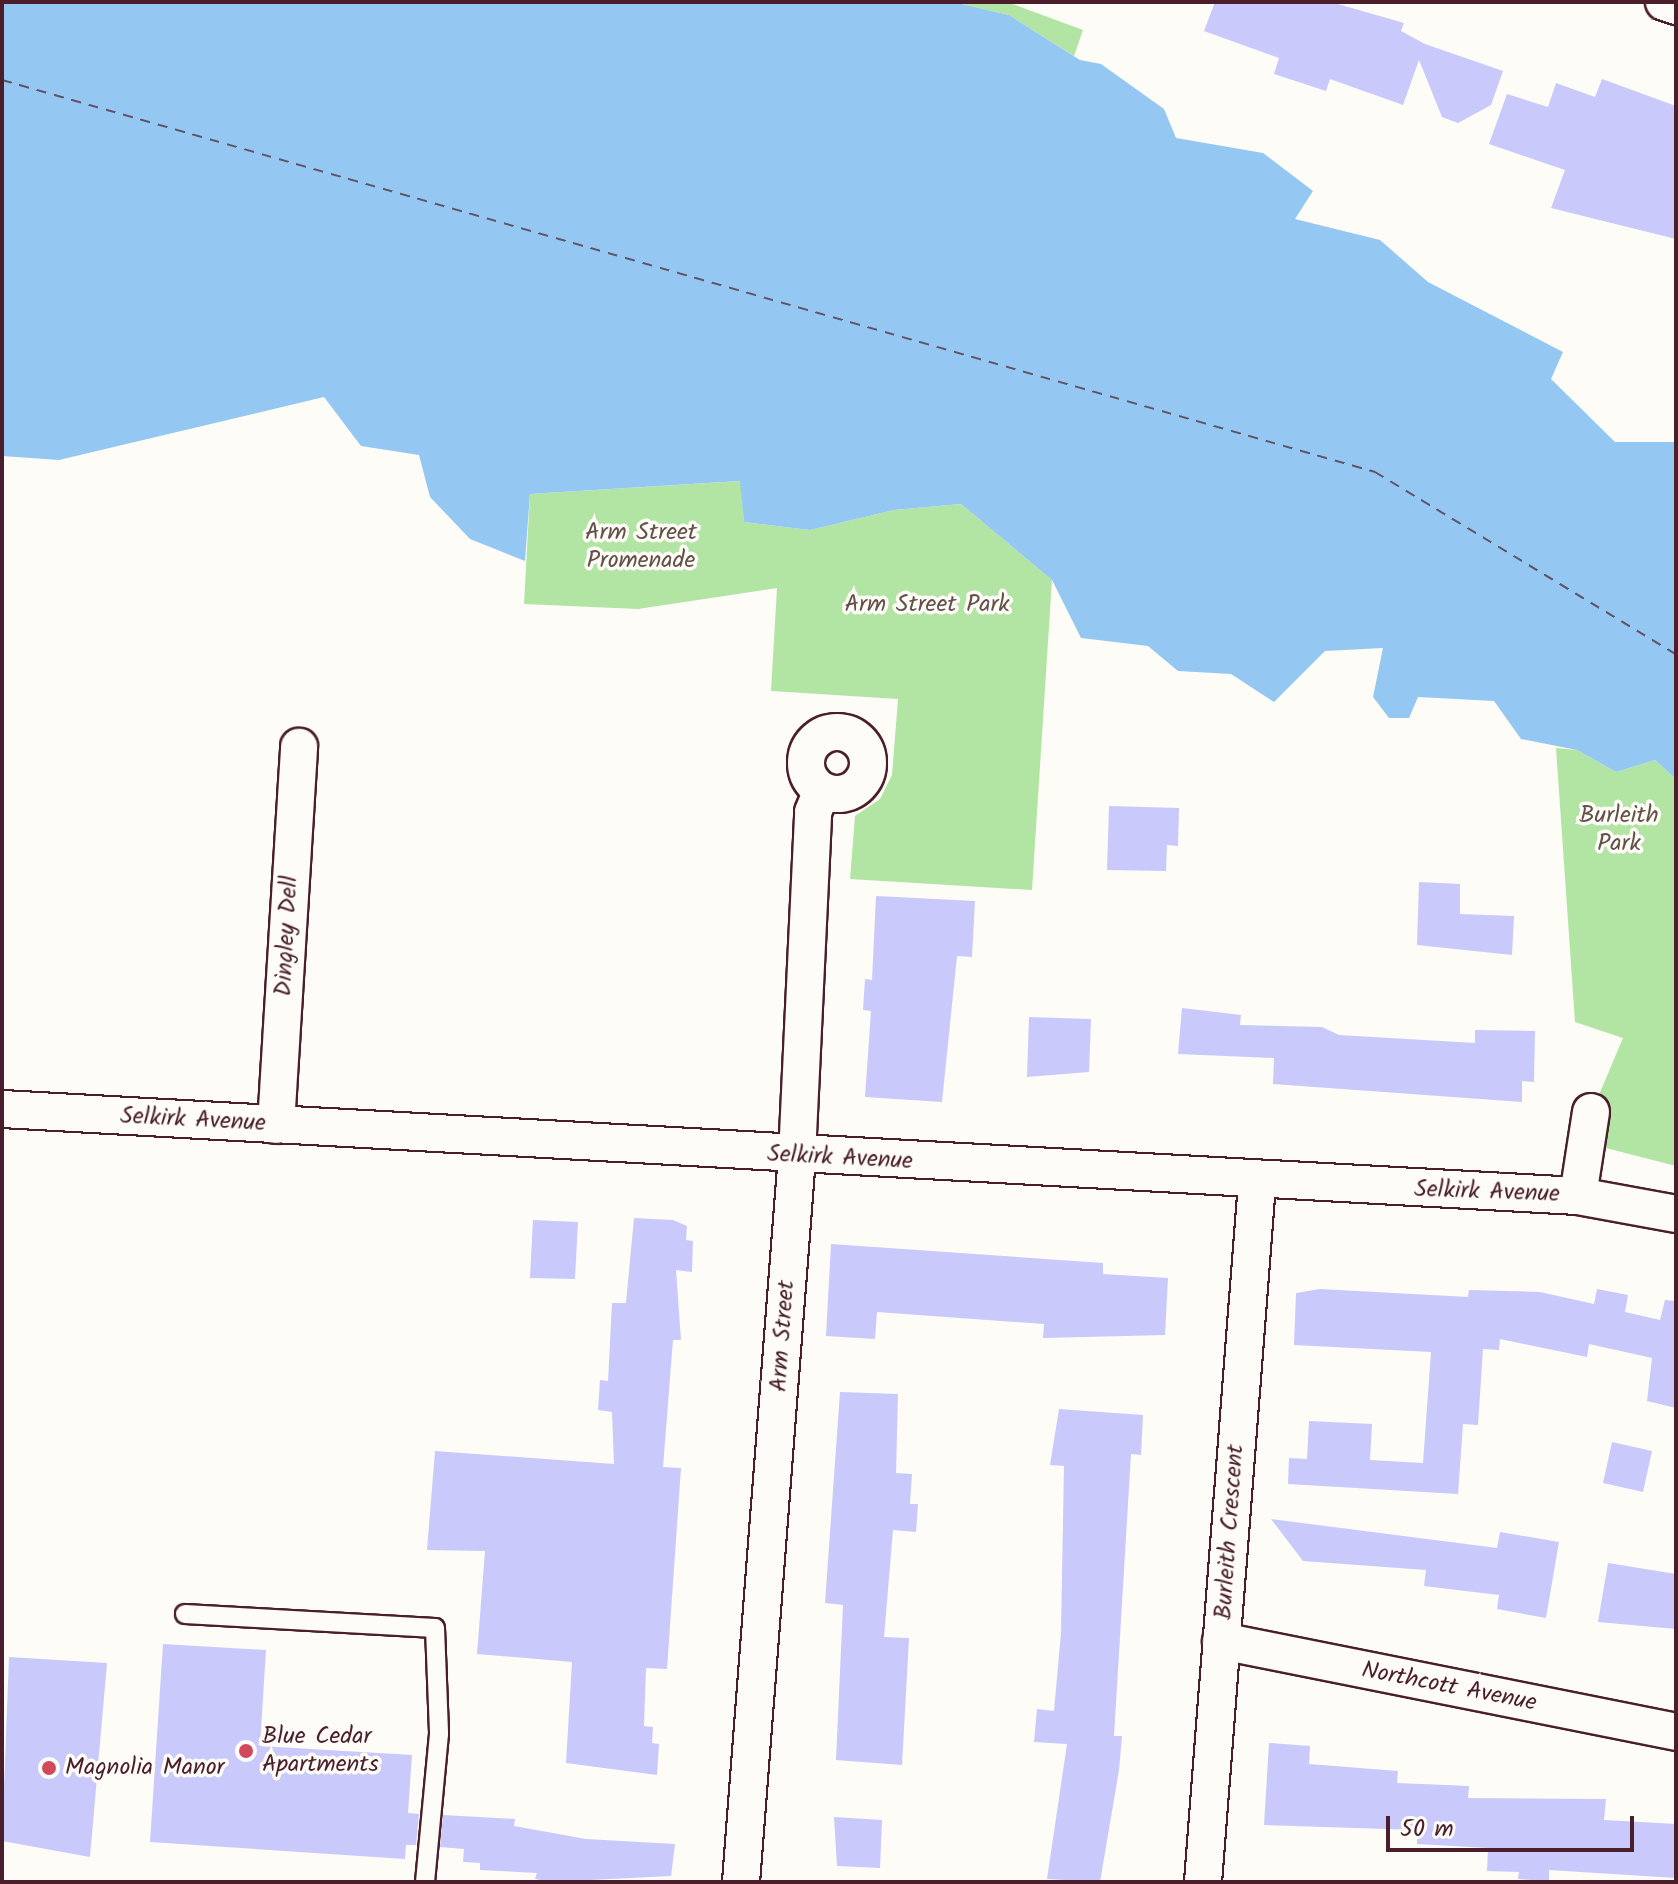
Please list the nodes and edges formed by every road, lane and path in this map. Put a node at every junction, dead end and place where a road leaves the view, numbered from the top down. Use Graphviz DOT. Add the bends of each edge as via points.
graph roads {
  1 [pos="1664,2"];
  2 [pos="1676,6"];
  3 [pos="299,747"];
  4 [pos="822,791"];
  5 [pos="2,1109"];
  6 [pos="1591,1112"];
  7 [pos="276,1125"];
  8 [pos="797,1156"];
  9 [pos="1257,1183"];
  10 [pos="1578,1196"];
  11 [pos="1676,1214"];
  12 [pos="185,1614"];
  13 [pos="1221,1641"];
  14 [pos="1676,1732"];
  15 [pos="425,1882"];
  16 [pos="741,1882"];
  17 [pos="1203,1882"];
  1 -- 2 [label="street"];
  3 -- 7 [label="street, Dingley Dell"];
  4 -- 8 [label="street, Arm Street" via="813,812"];
  5 -- 7 [label="street, Selkirk Avenue"];
  6 -- 10 [label="street"];
  7 -- 8 [label="street, Selkirk Avenue"];
  8 -- 9 [label="street, Selkirk Avenue"];
  8 -- 16 [label="street, Arm Street"];
  9 -- 10 [label="street, Selkirk Avenue"];
  9 -- 13 [label="street, Burleith Crescent"];
  10 -- 11 [label="street, Selkirk Avenue"];
  12 -- 15 [label="lane" via="435,1628 439,1734"];
  13 -- 14 [label="street, Northcott Avenue"];
  13 -- 17 [label="street, Burleith Crescent"];
}
